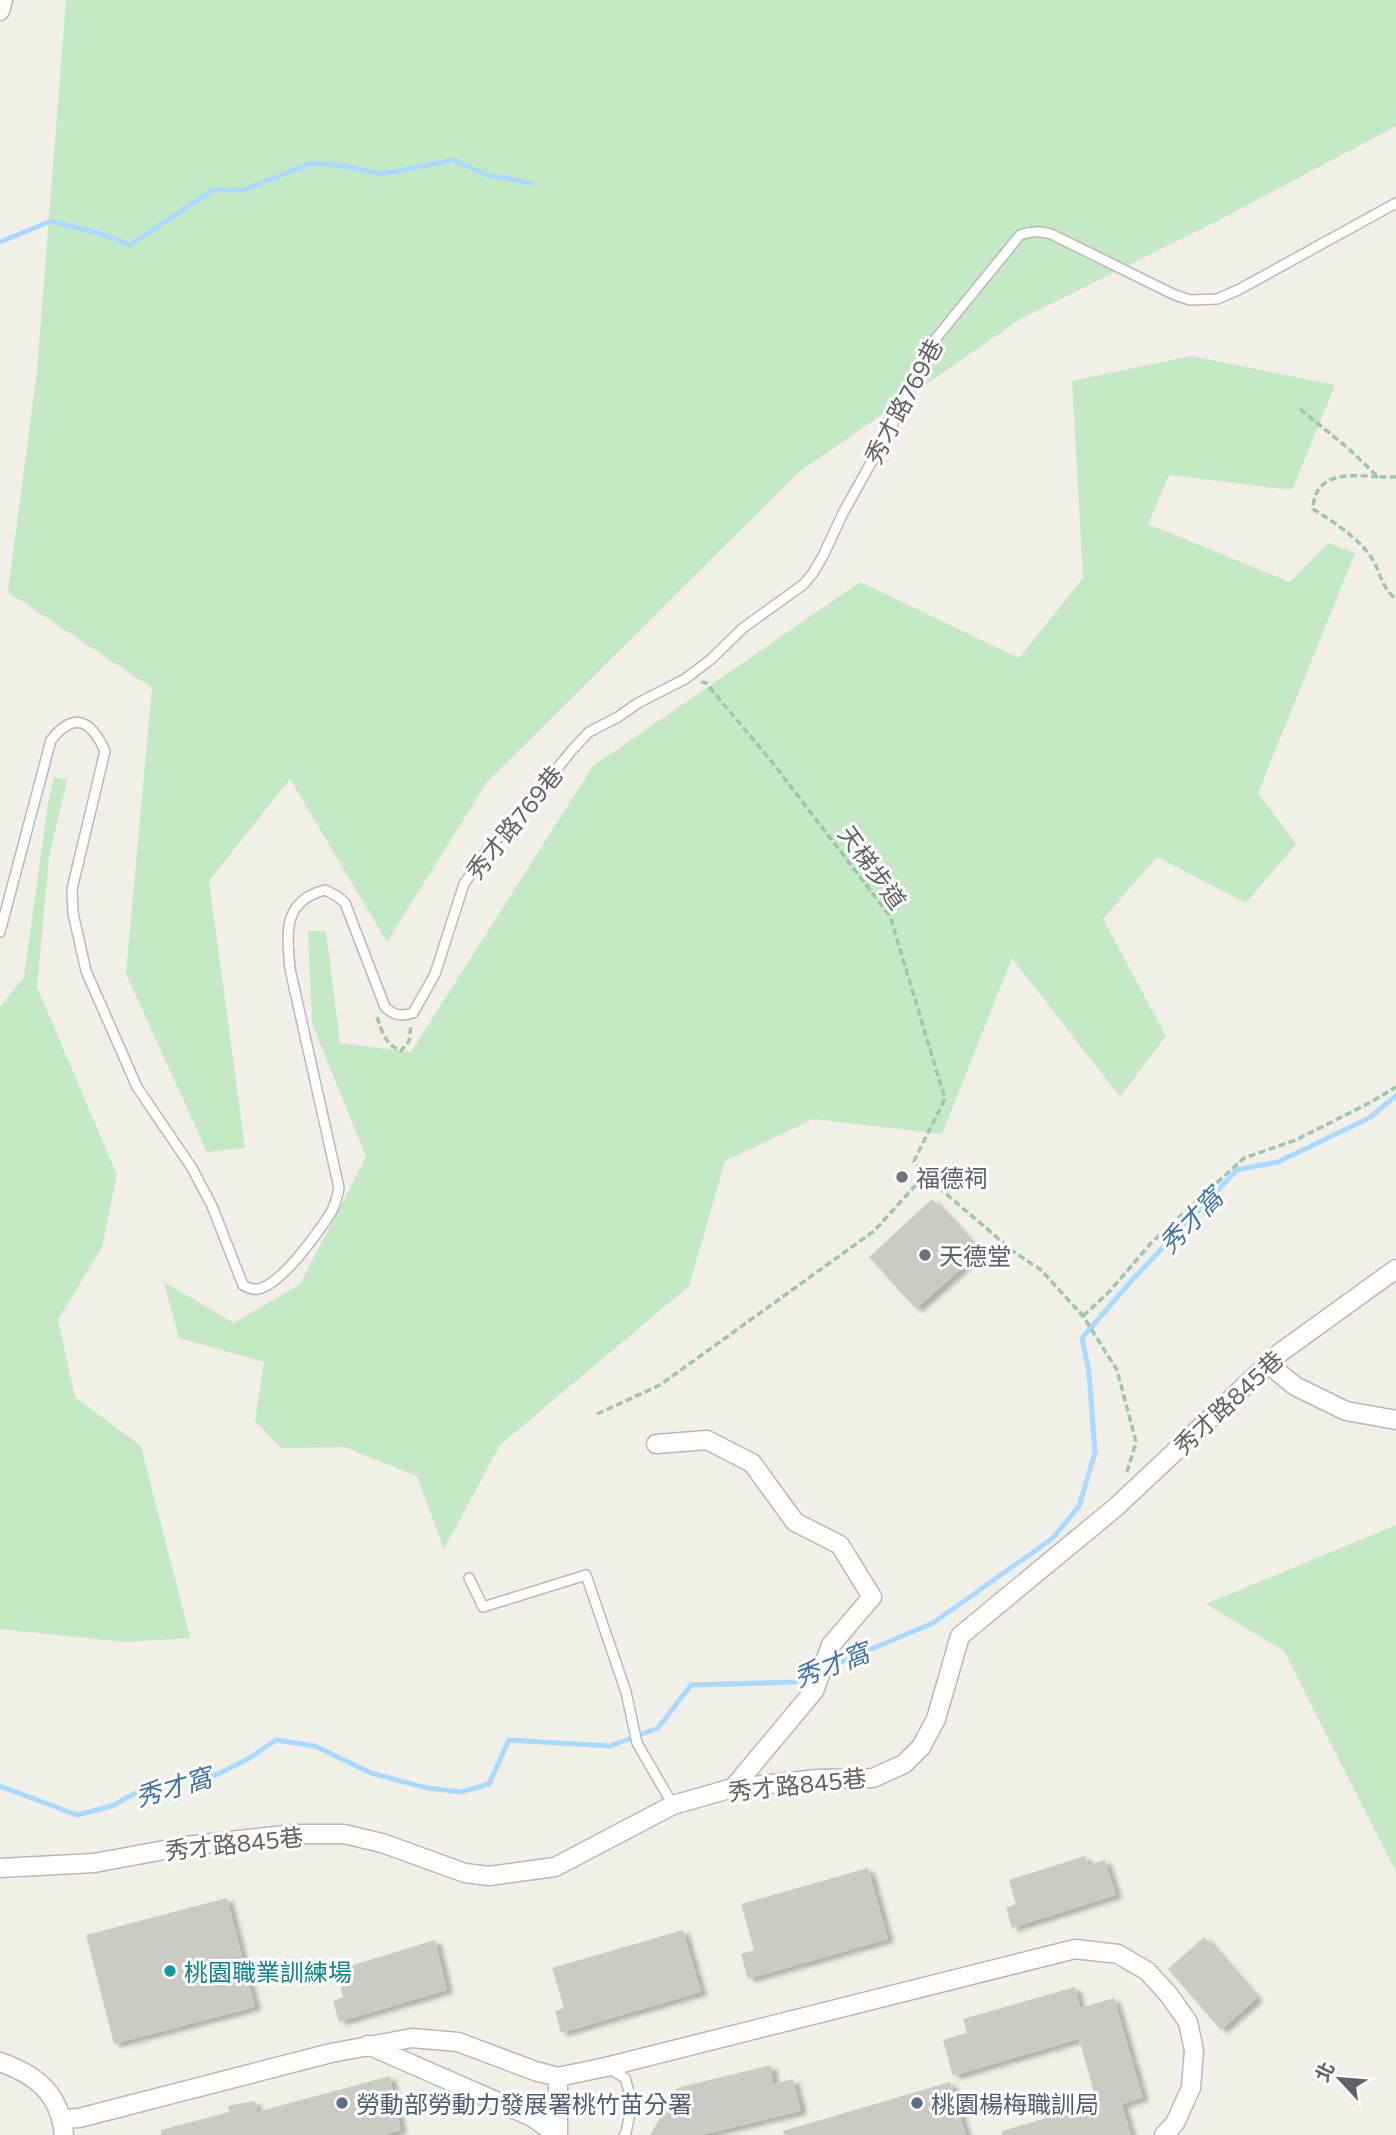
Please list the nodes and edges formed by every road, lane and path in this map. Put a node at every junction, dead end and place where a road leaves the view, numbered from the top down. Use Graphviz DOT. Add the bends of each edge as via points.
graph roads {
  1 [pos="3,0"];
  2 [pos="0,10"];
  3 [pos="1396,203"];
  4 [pos="1300,409"];
  5 [pos="1378,477"];
  6 [pos="1396,477"];
  7 [pos="1396,599"];
  8 [pos="685,679"];
  9 [pos="0,932"];
  10 [pos="1396,1087"];
  11 [pos="925,1175"];
  12 [pos="1396,1269"];
  13 [pos="1083,1316"];
  14 [pos="1268,1364"];
  15 [pos="597,1414"];
  16 [pos="1396,1420"];
  17 [pos="656,1444"];
  18 [pos="1116,1507"];
  19 [pos="469,1578"];
  20 [pos="733,1788"];
  21 [pos="673,1805"];
  22 [pos="0,1868"];
  23 [pos="368,2045"];
  24 [pos="0,2062"];
  25 [pos="606,2067"];
  26 [pos="558,2077"];
  27 [pos="63,2127"];
  28 [pos="558,2135"];
  29 [pos="624,2135"];
  30 [pos="1164,2135"];
  1 -- 2 [label="street"];
  3 -- 8 [label="lane, 秀才路769巷" via="1238,290 1209,301 1175,295 1051,234 1029,231 1020,235 929,347 813,573"];
  4 -- 5 [label="path"];
  5 -- 6 [label="path"];
  5 -- 7 [label="path" via="1357,474 1325,482 1313,495 1313,509 1369,554"];
  8 -- 9 [label="lane, 秀才路769巷" via="589,732 484,854 464,884 435,974 413,1013 399,1016 384,1007 345,903 325,890 313,893 295,908 288,924 290,969 339,1188 330,1213 270,1285 249,1289 238,1277 212,1206 137,1087 86,971 72,889 105,751 99,737 82,723 68,724 51,740"];
  8 -- 11 [label="path, 天梯步道" via="706,683 890,916 945,1099 914,1161"];
  10 -- 13 [label="path" via="1296,1140 1244,1158 1151,1243"];
  11 -- 13 [label="path" via="1041,1270"];
  11 -- 15 [label="path" via="874,1231 660,1385"];
  12 -- 14 [label="street, 秀才路845巷"];
  13 -- 18 [label="path" via="1116,1370 1136,1442"];
  14 -- 16 [label="street" via="1295,1386 1346,1411"];
  14 -- 18 [label="street, 秀才路845巷"];
  17 -- 20 [label="street" via="707,1440 751,1463 795,1522 840,1545 872,1597 831,1645 814,1691"];
  18 -- 20 [label="street, 秀才路845巷" via="960,1636 936,1719 921,1747 904,1764 873,1779 818,1779"];
  19 -- 21 [label="lane" via="483,1607 586,1575 626,1692 637,1743"];
  20 -- 21 [label="street, 秀才路845巷"];
  21 -- 22 [label="street, 秀才路845巷" via="555,1867 489,1876 465,1873 344,1834 293,1834 186,1846 94,1863"];
  23 -- 26 [label="street" via="412,2038 458,2042"];
  23 -- 27 [label="street" via="79,2118"];
  23 -- 28 [label="street" via="532,2116"];
  24 -- 27 [label="street" via="42,2083"];
  25 -- 26 [label="street"];
  25 -- 29 [label="lane" via="625,2078 632,2102"];
  25 -- 30 [label="street" via="1075,1949 1118,1954 1147,1971 1188,2022 1194,2050 1191,2088 1175,2123"];
  26 -- 28 [label="street"];
}
